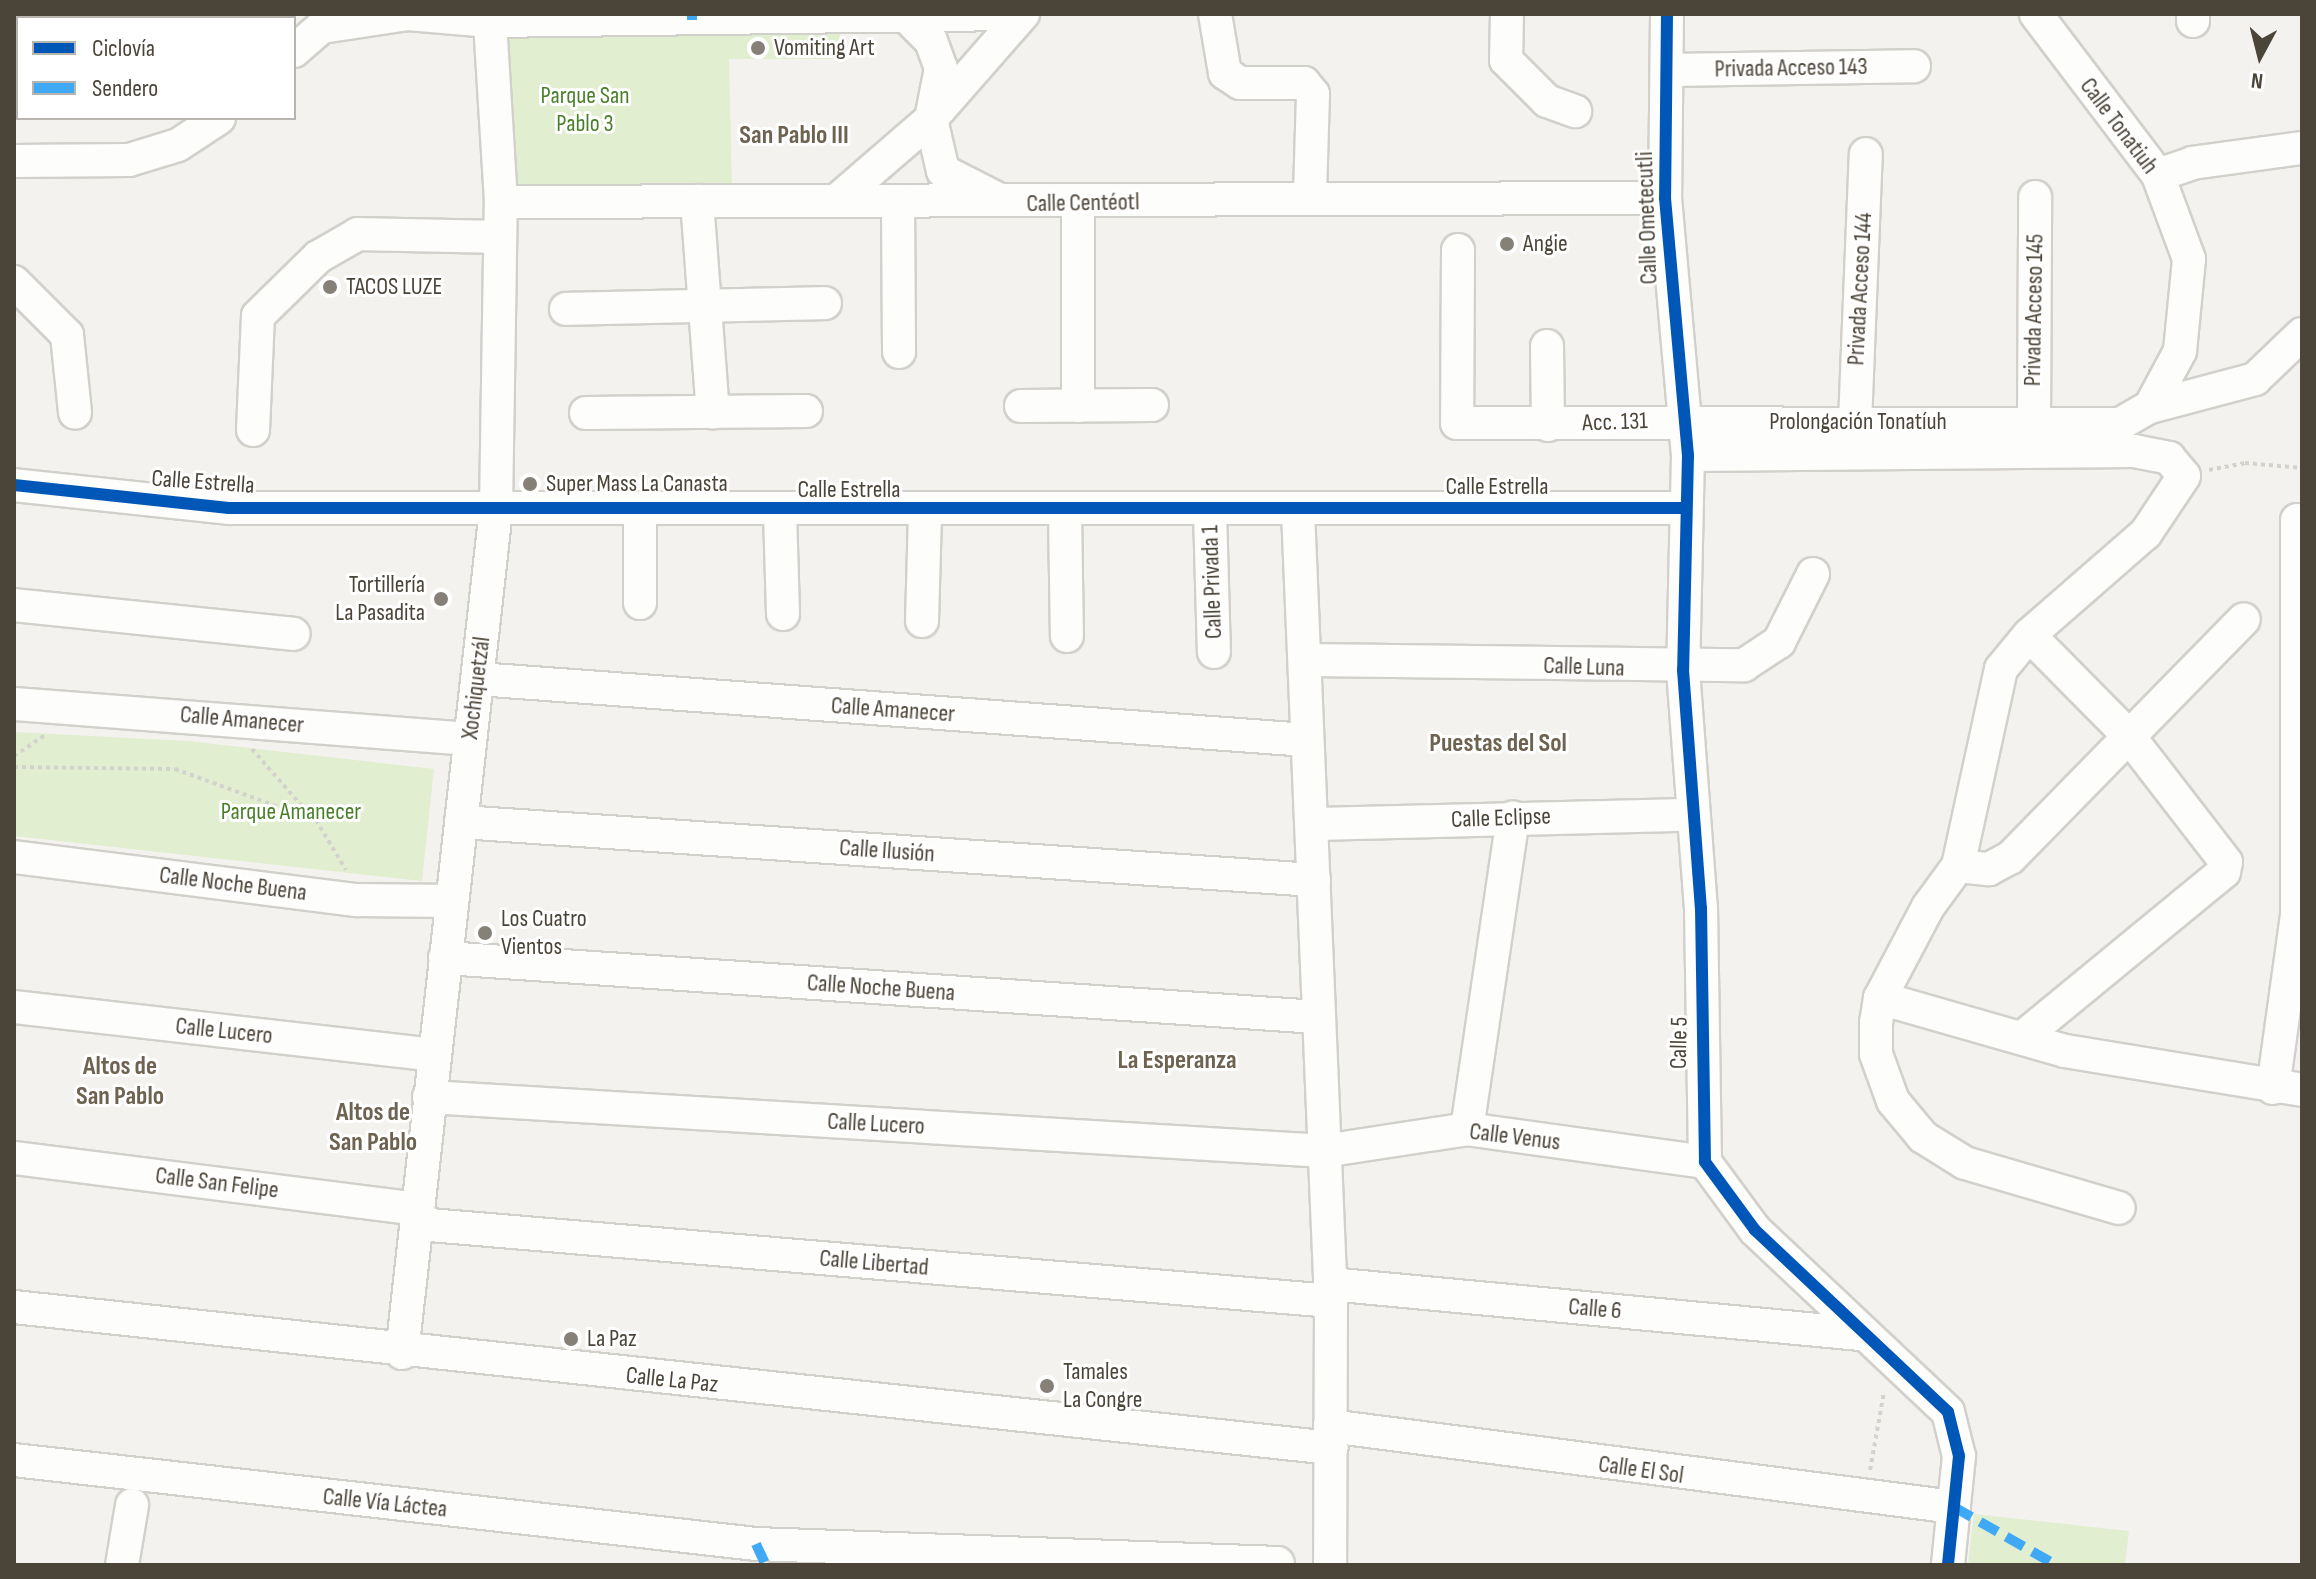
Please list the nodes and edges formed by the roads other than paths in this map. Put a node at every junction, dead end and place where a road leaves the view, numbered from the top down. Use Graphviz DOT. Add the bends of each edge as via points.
graph roads {
  1 [pos="1010,14"];
  2 [pos="1023,14"];
  3 [pos="1215,14"];
  4 [pos="1507,14"];
  5 [pos="1667,14"];
  6 [pos="2036,14"];
  7 [pos="692,17"];
  8 [pos="909,19"];
  9 [pos="490,21"];
  10 [pos="296,49"];
  11 [pos="1914,66"];
  12 [pos="1668,70"];
  13 [pos="1575,111"];
  14 [pos="931,119"];
  15 [pos="216,120"];
  16 [pos="2302,148"];
  17 [pos="1866,154"];
  18 [pos="14,161"];
  19 [pos="2158,175"];
  20 [pos="1310,197"];
  21 [pos="2035,197"];
  22 [pos="1665,198"];
  23 [pos="697,201"];
  24 [pos="836,201"];
  25 [pos="501,202"];
  26 [pos="898,204"];
  27 [pos="1010,204"];
  28 [pos="1078,204"];
  29 [pos="499,237"];
  30 [pos="1458,250"];
  31 [pos="14,282"];
  32 [pos="825,303"];
  33 [pos="566,309"];
  34 [pos="702,309"];
  35 [pos="2302,334"];
  36 [pos="1547,346"];
  37 [pos="899,352"];
  38 [pos="1152,405"];
  39 [pos="1021,406"];
  40 [pos="1078,406"];
  41 [pos="2150,407"];
  42 [pos="806,411"];
  43 [pos="713,412"];
  44 [pos="75,413"];
  45 [pos="586,413"];
  46 [pos="1682,420"];
  47 [pos="1855,423"];
  48 [pos="2034,423"];
  49 [pos="1548,425"];
  50 [pos="253,430"];
  51 [pos="1688,455"];
  52 [pos="14,485"];
  53 [pos="1685,508"];
  54 [pos="640,509"];
  55 [pos="496,510"];
  56 [pos="1298,511"];
  57 [pos="780,512"];
  58 [pos="925,512"];
  59 [pos="1210,512"];
  60 [pos="1065,513"];
  61 [pos="2297,520"];
  62 [pos="1813,574"];
  63 [pos="640,603"];
  64 [pos="14,605"];
  65 [pos="783,614"];
  66 [pos="2244,619"];
  67 [pos="922,621"];
  68 [pos="293,634"];
  69 [pos="2029,635"];
  70 [pos="1067,636"];
  71 [pos="1214,652"];
  72 [pos="1306,660"];
  73 [pos="1683,670"];
  74 [pos="478,679"];
  75 [pos="14,704"];
  76 [pos="2127,734"];
  77 [pos="470,739"];
  78 [pos="1307,740"];
  79 [pos="1690,815"];
  80 [pos="1513,817"];
  81 [pos="461,822"];
  82 [pos="1312,824"];
  83 [pos="14,857"];
  84 [pos="1958,866"];
  85 [pos="1314,880"];
  86 [pos="452,901"];
  87 [pos="445,958"];
  88 [pos="1880,998"];
  89 [pos="14,1007"];
  90 [pos="1317,1017"];
  91 [pos="2023,1037"];
  92 [pos="433,1055"];
  93 [pos="2287,1089"];
  94 [pos="429,1097"];
  95 [pos="1467,1129"];
  96 [pos="1324,1151"];
  97 [pos="14,1158"];
  98 [pos="1705,1162"];
  99 [pos="2119,1208"];
  100 [pos="419,1216"];
  101 [pos="1330,1292"];
  102 [pos="14,1307"];
  103 [pos="1860,1334"];
  104 [pos="402,1353"];
  105 [pos="1330,1437"];
  106 [pos="14,1460"];
  107 [pos="132,1505"];
  108 [pos="1954,1507"];
  109 [pos="1278,1563"];
  110 [pos="122,1565"];
  111 [pos="1330,1565"];
  112 [pos="1948,1565"];
  1 -- 8 [label="street"];
  2 -- 14 [label="street"];
  3 -- 20 [label="street" via="1225,73 1240,83 1304,83 1313,94"];
  4 -- 13 [label="street" via="1506,60 1547,101"];
  5 -- 12 [label="street, Calle Ometecutli"];
  6 -- 19 [label="street, Calle Tonatiuh"];
  7 -- 8 [label="street"];
  7 -- 9 [label="street"];
  8 -- 14 [label="street" via="931,41 941,68"];
  9 -- 10 [label="street" via="353,19 322,27"];
  9 -- 25 [label="street, Xochiquetzál"];
  11 -- 12 [label="street, Privada Acceso 143"];
  12 -- 22 [label="street, Calle Ometecutli"];
  14 -- 24 [label="street"];
  14 -- 27 [label="street" via="943,171"];
  15 -- 18 [label="street" via="178,145 129,160"];
  16 -- 19 [label="street" via="2192,163"];
  17 -- 47 [label="street, Privada Acceso 144"];
  19 -- 41 [label="street, Calle Tonatiuh" via="2189,259 2180,351"];
  20 -- 22 [label="street, Calle Centéotl"];
  20 -- 28 [label="street, Calle Centéotl"];
  21 -- 48 [label="street, Privada Acceso 145"];
  22 -- 46 [label="street, Calle Ometecutli"];
  23 -- 24 [label="street, Calle Centéotl"];
  23 -- 25 [label="street, Calle Centéotl"];
  23 -- 34 [label="street"];
  24 -- 26 [label="street, Calle Centéotl"];
  25 -- 29 [label="street, Xochiquetzál"];
  26 -- 27 [label="street, Calle Centéotl"];
  26 -- 37 [label="street"];
  27 -- 28 [label="street, Calle Centéotl"];
  28 -- 40 [label="street"];
  29 -- 50 [label="street" via="342,238 258,316"];
  29 -- 55 [label="street, Xochiquetzál"];
  30 -- 49 [label="street, Acc. 131" via="1457,423"];
  31 -- 44 [label="street" via="67,335"];
  32 -- 34 [label="street"];
  33 -- 34 [label="street"];
  34 -- 43 [label="street"];
  35 -- 41 [label="street" via="2255,379"];
  36 -- 49 [label="street"];
  38 -- 40 [label="street"];
  39 -- 40 [label="street"];
  41 -- 48 [label="street" via="2120,424"];
  42 -- 43 [label="street"];
  43 -- 45 [label="street"];
  46 -- 47 [label="street, Prolongación Tonatíuh"];
  46 -- 49 [label="street, Acc. 131"];
  46 -- 51 [label="street, Calle 5"];
  47 -- 48 [label="street, Prolongación Tonatíuh"];
  51 -- 53 [label="street, Calle 5"];
  51 -- 69 [label="street" via="2134,451 2169,458 2184,476 2146,533"];
  52 -- 55 [label="street, Calle Estrella" via="229,508"];
  53 -- 56 [label="street, Calle Estrella"];
  53 -- 73 [label="street, Calle 5"];
  54 -- 55 [label="street, Calle Estrella"];
  54 -- 57 [label="street, Calle Estrella"];
  54 -- 63 [label="street"];
  55 -- 74 [label="street, Xochiquetzál"];
  56 -- 59 [label="street, Calle Estrella"];
  56 -- 72 [label="street"];
  57 -- 58 [label="street, Calle Estrella"];
  57 -- 65 [label="street"];
  58 -- 60 [label="street, Calle Estrella"];
  58 -- 67 [label="street"];
  59 -- 60 [label="street, Calle Estrella"];
  59 -- 71 [label="street, Calle Privada 1"];
  60 -- 70 [label="street"];
  61 -- 93 [label="street" via="2297,916"];
  62 -- 73 [label="street, Calle Luna" via="1779,642 1744,665"];
  64 -- 68 [label="street"];
  66 -- 76 [label="street"];
  69 -- 76 [label="street"];
  69 -- 84 [label="street" via="2001,669"];
  72 -- 73 [label="street, Calle Luna"];
  72 -- 78 [label="street"];
  73 -- 79 [label="street, Calle 5"];
  74 -- 77 [label="street, Xochiquetzál"];
  74 -- 78 [label="street, Calle Amanecer"];
  75 -- 77 [label="street, Calle Amanecer"];
  76 -- 84 [label="street" via="2010,858 1989,869"];
  76 -- 91 [label="street" via="2222,851 2224,872"];
  77 -- 81 [label="street, Xochiquetzál"];
  78 -- 82 [label="street"];
  79 -- 80 [label="street, Calle Eclipse"];
  79 -- 98 [label="street, Calle 5" via="1701,908"];
  80 -- 82 [label="street, Calle Eclipse"];
  80 -- 95 [label="street"];
  81 -- 85 [label="street, Calle Ilusión"];
  81 -- 86 [label="street, Xochiquetzál"];
  82 -- 85 [label="street"];
  83 -- 86 [label="street, Calle Noche Buena" via="356,900"];
  84 -- 88 [label="street"];
  85 -- 90 [label="street"];
  86 -- 87 [label="street, Xochiquetzál"];
  87 -- 90 [label="street, Calle Noche Buena"];
  87 -- 92 [label="street, Xochiquetzál"];
  88 -- 91 [label="street"];
  88 -- 99 [label="street" via="1876,1054 1893,1101 1923,1137 1965,1163"];
  89 -- 92 [label="street, Calle Lucero"];
  90 -- 96 [label="street"];
  91 -- 93 [label="street"];
  92 -- 94 [label="street, Xochiquetzál"];
  94 -- 96 [label="street, Calle Lucero"];
  94 -- 100 [label="street, Xochiquetzál"];
  95 -- 96 [label="street, Calle Venus"];
  95 -- 98 [label="street, Calle Venus"];
  96 -- 101 [label="street"];
  97 -- 100 [label="street, Calle San Felipe"];
  98 -- 103 [label="street" via="1755,1230"];
  100 -- 101 [label="street, Calle Libertad"];
  100 -- 104 [label="street, Xochiquetzál"];
  101 -- 103 [label="street, Calle 6"];
  101 -- 105 [label="street"];
  102 -- 104 [label="street, Calle La Paz"];
  103 -- 108 [label="street" via="1948,1412 1959,1456"];
  104 -- 105 [label="street, Calle La Paz"];
  105 -- 108 [label="street, Calle El Sol"];
  105 -- 111 [label="street"];
  106 -- 109 [label="street, Calle Vía Láctea" via="756,1544"];
  107 -- 110 [label="street"];
  108 -- 112 [label="street"];
}
